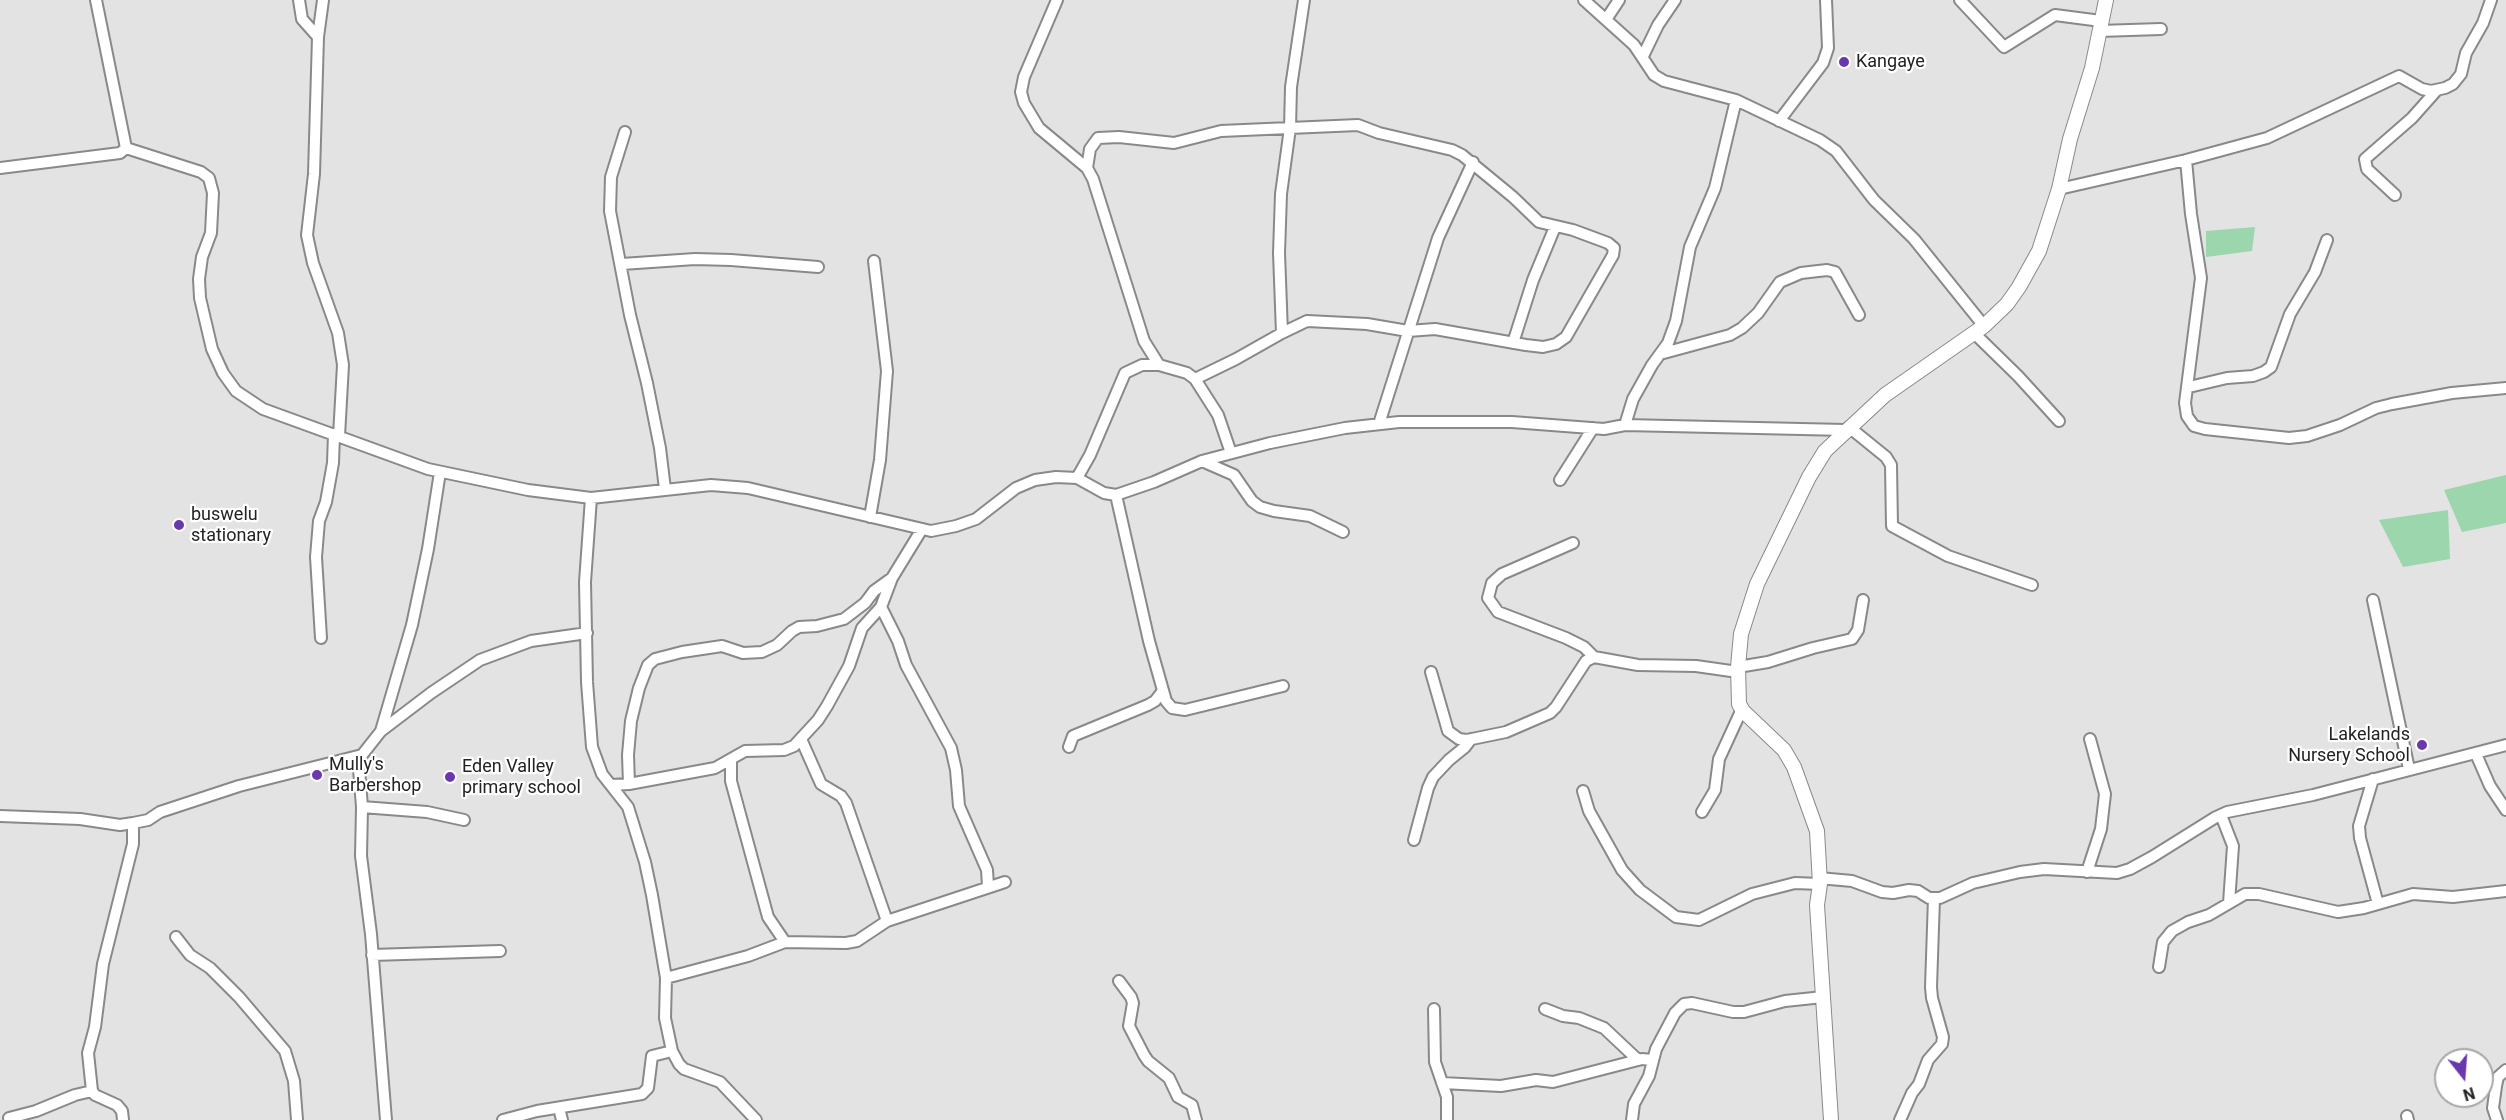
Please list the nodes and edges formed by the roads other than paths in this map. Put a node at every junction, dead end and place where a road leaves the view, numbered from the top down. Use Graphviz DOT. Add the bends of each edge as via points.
graph roads {
  1 [pos="96,0"];
  2 [pos="299,0"];
  3 [pos="323,0"];
  4 [pos="1057,0"];
  5 [pos="1304,0"];
  6 [pos="1584,0"];
  7 [pos="1619,0"];
  8 [pos="1675,0"];
  9 [pos="1826,0"];
  10 [pos="1960,0"];
  11 [pos="2106,0"];
  12 [pos="2491,0"];
  13 [pos="1607,18"];
  14 [pos="2100,26"];
  15 [pos="2161,29"];
  16 [pos="318,37"];
  17 [pos="1643,56"];
  18 [pos="2436,91"];
  19 [pos="1736,100"];
  20 [pos="1779,121"];
  21 [pos="1290,128"];
  22 [pos="625,132"];
  23 [pos="126,148"];
  24 [pos="2186,160"];
  25 [pos="1473,162"];
  26 [pos="0,168"];
  27 [pos="1087,168"];
  28 [pos="2059,189"];
  29 [pos="2395,195"];
  30 [pos="1555,227"];
  31 [pos="2327,240"];
  32 [pos="874,261"];
  33 [pos="622,264"];
  34 [pos="818,267"];
  35 [pos="1859,315"];
  36 [pos="1979,330"];
  37 [pos="1408,331"];
  38 [pos="1282,333"];
  39 [pos="1513,343"];
  40 [pos="1660,354"];
  41 [pos="1159,364"];
  42 [pos="1195,379"];
  43 [pos="2189,387"];
  44 [pos="2506,388"];
  45 [pos="2059,421"];
  46 [pos="1379,424"];
  47 [pos="1625,425"];
  48 [pos="1593,428"];
  49 [pos="1847,428"];
  50 [pos="336,435"];
  51 [pos="1231,453"];
  52 [pos="1202,461"];
  53 [pos="440,472"];
  54 [pos="1077,478"];
  55 [pos="1560,480"];
  56 [pos="665,489"];
  57 [pos="1116,495"];
  58 [pos="591,498"];
  59 [pos="870,517"];
  60 [pos="922,530"];
  61 [pos="1343,532"];
  62 [pos="1573,543"];
  63 [pos="892,578"];
  64 [pos="2032,585"];
  65 [pos="1863,600"];
  66 [pos="2373,600"];
  67 [pos="881,607"];
  68 [pos="587,633"];
  69 [pos="321,638"];
  70 [pos="1594,657"];
  71 [pos="1738,670"];
  72 [pos="1431,672"];
  73 [pos="1283,686"];
  74 [pos="1162,692"];
  75 [pos="1742,709"];
  76 [pos="381,731"];
  77 [pos="801,739"];
  78 [pos="1472,739"];
  79 [pos="2090,739"];
  80 [pos="2506,745"];
  81 [pos="1069,747"];
  82 [pos="2476,754"];
  83 [pos="362,755"];
  84 [pos="731,761"];
  85 [pos="715,768"];
  86 [pos="2409,769"];
  87 [pos="2373,778"];
  88 [pos="731,781"];
  89 [pos="629,784"];
  90 [pos="612,785"];
  91 [pos="1583,791"];
  92 [pos="362,807"];
  93 [pos="2506,810"];
  94 [pos="1702,812"];
  95 [pos="2221,815"];
  96 [pos="0,816"];
  97 [pos="464,820"];
  98 [pos="133,823"];
  99 [pos="1414,840"];
  100 [pos="2087,872"];
  101 [pos="1820,881"];
  102 [pos="1005,882"];
  103 [pos="988,886"];
  104 [pos="2506,891"];
  105 [pos="1934,898"];
  106 [pos="2229,903"];
  107 [pos="2378,903"];
  108 [pos="887,921"];
  109 [pos="176,937"];
  110 [pos="785,942"];
  111 [pos="500,951"];
  112 [pos="372,955"];
  113 [pos="2159,967"];
  114 [pos="666,978"];
  115 [pos="1119,981"];
  116 [pos="1822,997"];
  117 [pos="1434,1009"];
  118 [pos="1545,1009"];
  119 [pos="672,1051"];
  120 [pos="1638,1060"];
  121 [pos="1652,1060"];
  122 [pos="2506,1070"];
  123 [pos="1442,1083"];
  124 [pos="92,1091"];
  125 [pos="559,1108"];
  126 [pos="9,1118"];
  127 [pos="123,1120"];
  128 [pos="297,1120"];
  129 [pos="386,1120"];
  130 [pos="503,1120"];
  131 [pos="562,1120"];
  132 [pos="756,1120"];
  133 [pos="1196,1120"];
  134 [pos="1447,1120"];
  135 [pos="1632,1120"];
  136 [pos="1831,1120"];
  137 [pos="1900,1120"];
  138 [pos="2497,1120"];
  1 -- 23 [label="street"];
  2 -- 16 [label="street" via="302,19"];
  3 -- 16 [label="street"];
  4 -- 27 [label="street" via="1024,77 1023,104 1039,128"];
  5 -- 21 [label="street" via="1291,87"];
  6 -- 13 [label="street"];
  7 -- 13 [label="street"];
  8 -- 17 [label="street"];
  9 -- 20 [label="street" via="1828,48 1823,63"];
  10 -- 14 [label="street" via="2004,47 2055,15"];
  11 -- 14 [label="street"];
  12 -- 18 [label="street" via="2458,79"];
  13 -- 17 [label="street"];
  14 -- 15 [label="street"];
  14 -- 28 [label="street"];
  16 -- 50 [label="street" via="314,174 307,235 340,344 343,365"];
  17 -- 19 [label="street" via="1654,75 1664,81"];
  18 -- 24 [label="street" via="2422,89 2399,76 2275,135"];
  18 -- 29 [label="street" via="2365,159 2367,169"];
  19 -- 20 [label="street"];
  19 -- 40 [label="street" via="1715,188 1690,247 1676,321"];
  20 -- 36 [label="street" via="1836,151 1874,200 1914,239"];
  21 -- 25 [label="street" via="1358,126 1452,150"];
  21 -- 27 [label="street" via="1221,131 1174,143 1098,138 1090,149"];
  21 -- 38 [label="street" via="1281,194"];
  22 -- 33 [label="street" via="611,177 610,211"];
  23 -- 26 [label="street" via="120,153"];
  23 -- 50 [label="street" via="209,178 213,194 211,233 202,257 200,298 212,349 229,382 246,400 263,409"];
  24 -- 28 [label="street"];
  24 -- 43 [label="street" via="2201,278"];
  25 -- 30 [label="street" via="1532,217"];
  25 -- 37 [label="street" via="1438,238"];
  27 -- 41 [label="street" via="1144,341"];
  28 -- 36 [label="street" via="2039,251 2019,287"];
  30 -- 39 [label="street"];
  30 -- 39 [label="street" via="1608,243 1614,248 1613,255 1566,337 1543,347"];
  31 -- 43 [label="street" via="2316,272 2290,314 2271,367 2253,376"];
  32 -- 59 [label="street" via="887,370 880,460"];
  33 -- 34 [label="street" via="695,259"];
  33 -- 56 [label="street"];
  35 -- 40 [label="street" via="1835,272 1801,273 1780,282 1758,313 1730,335"];
  36 -- 45 [label="street"];
  36 -- 49 [label="street" via="1885,395"];
  37 -- 38 [label="street" via="1307,321"];
  37 -- 39 [label="street" via="1435,329"];
  37 -- 46 [label="street"];
  38 -- 42 [label="street"];
  40 -- 47 [label="street" via="1633,399"];
  41 -- 42 [label="street"];
  41 -- 54 [label="street" via="1142,364 1125,373"];
  42 -- 51 [label="street" via="1218,415"];
  43 -- 44 [label="street" via="2186,410 2194,426 2289,438 2322,431 2392,404"];
  46 -- 48 [label="street" via="1492,421"];
  46 -- 51 [label="street" via="1291,438"];
  47 -- 48 [label="street"];
  47 -- 49 [label="street"];
  48 -- 55 [label="street"];
  49 -- 64 [label="street" via="1886,457 1890,465 1892,526 1948,556"];
  49 -- 71 [label="street" via="1825,451 1809,477 1757,584 1741,633"];
  50 -- 53 [label="street"];
  50 -- 69 [label="street" via="316,557"];
  51 -- 52 [label="street"];
  52 -- 57 [label="street"];
  52 -- 61 [label="street" via="1234,475 1260,507 1310,516"];
  53 -- 58 [label="street"];
  53 -- 76 [label="street" via="412,625"];
  54 -- 57 [label="street"];
  54 -- 60 [label="street" via="1035,480 1016,488 976,519"];
  56 -- 58 [label="street"];
  56 -- 59 [label="street" via="711,485 748,488"];
  57 -- 74 [label="street"];
  58 -- 68 [label="street" via="585,582"];
  59 -- 60 [label="street"];
  60 -- 63 [label="street"];
  62 -- 70 [label="street" via="1502,574 1491,583 1488,598 1498,612 1566,638"];
  63 -- 67 [label="street"];
  63 -- 89 [label="street" via="844,619 799,627 762,652 743,653 722,646 655,659 642,680 631,721"];
  65 -- 71 [label="street" via="1858,630 1852,639"];
  66 -- 86 [label="street"];
  67 -- 77 [label="street" via="862,628 849,666 827,706"];
  67 -- 103 [label="street" via="906,665 951,748 959,806 987,870"];
  68 -- 76 [label="street" via="531,641 480,660"];
  68 -- 90 [label="street" via="592,747 602,774"];
  70 -- 71 [label="street" via="1638,665"];
  70 -- 78 [label="street" via="1586,662 1550,713 1506,732"];
  71 -- 75 [label="street" via="1737,695"];
  72 -- 78 [label="street" via="1448,731 1459,739"];
  73 -- 74 [label="street" via="1185,710 1172,708"];
  74 -- 81 [label="street" via="1148,705 1073,736"];
  75 -- 94 [label="street" via="1719,759 1715,790"];
  75 -- 101 [label="street" via="1784,750 1794,767 1817,831"];
  76 -- 83 [label="street"];
  77 -- 84 [label="street" via="784,750 745,751"];
  77 -- 108 [label="street" via="821,784 846,803"];
  78 -- 99 [label="street" via="1433,777"];
  79 -- 100 [label="street" via="2105,794 2101,829"];
  80 -- 82 [label="street"];
  82 -- 86 [label="street"];
  82 -- 93 [label="street"];
  83 -- 92 [label="street"];
  83 -- 98 [label="street" via="239,786"];
  84 -- 85 [label="street"];
  84 -- 88 [label="street"];
  85 -- 88 [label="street"];
  85 -- 89 [label="street"];
  86 -- 87 [label="street"];
  87 -- 95 [label="street"];
  87 -- 107 [label="street" via="2359,826"];
  88 -- 110 [label="street" via="768,917"];
  89 -- 90 [label="street"];
  90 -- 114 [label="street" via="628,807 645,862"];
  91 -- 101 [label="street" via="1589,811 1622,870 1640,890 1676,917 1699,920 1752,894"];
  92 -- 97 [label="street" via="427,812"];
  92 -- 112 [label="street" via="361,856"];
  95 -- 100 [label="street" via="2130,869 2117,873"];
  95 -- 106 [label="street" via="2233,846"];
  96 -- 98 [label="street"];
  98 -- 124 [label="street" via="134,844 103,964 95,1027 87,1053"];
  100 -- 105 [label="street" via="2020,872 1981,880 1948,896"];
  101 -- 105 [label="street" via="1852,881 1882,892 1918,891"];
  101 -- 116 [label="street" via="1817,905"];
  102 -- 103 [label="street"];
  103 -- 108 [label="street"];
  104 -- 107 [label="street" via="2453,897 2413,894"];
  105 -- 137 [label="street" via="1932,998 1942,1044 1928,1060"];
  106 -- 107 [label="street" via="2245,894 2259,894 2338,912"];
  106 -- 113 [label="street" via="2172,931 2163,942"];
  108 -- 110 [label="street" via="857,941"];
  109 -- 128 [label="street" via="190,955 210,968 239,997 285,1051 294,1081"];
  110 -- 114 [label="street"];
  111 -- 112 [label="street"];
  112 -- 129 [label="street"];
  114 -- 119 [label="street" via="664,1018"];
  115 -- 133 [label="street" via="1131,997 1129,1026 1144,1054 1169,1078 1178,1097 1192,1105"];
  116 -- 121 [label="street" via="1785,1001 1744,1012 1684,1004 1675,1013"];
  116 -- 136 [label="street"];
  117 -- 123 [label="street" via="1435,1062"];
  118 -- 120 [label="street" via="1604,1028"];
  119 -- 125 [label="street" via="652,1056 648,1088 642,1094"];
  119 -- 132 [label="street" via="684,1068 720,1082"];
  120 -- 121 [label="street"];
  120 -- 123 [label="street" via="1553,1082 1536,1080 1502,1086"];
  121 -- 135 [label="street" via="1649,1076 1634,1104"];
  122 -- 138 [label="street" via="2498,1077 2496,1086 2493,1108"];
  123 -- 134 [label="street" via="1447,1097"];
  124 -- 126 [label="street"];
  124 -- 127 [label="street" via="117,1105"];
  125 -- 130 [label="street"];
  125 -- 131 [label="street"];
}
